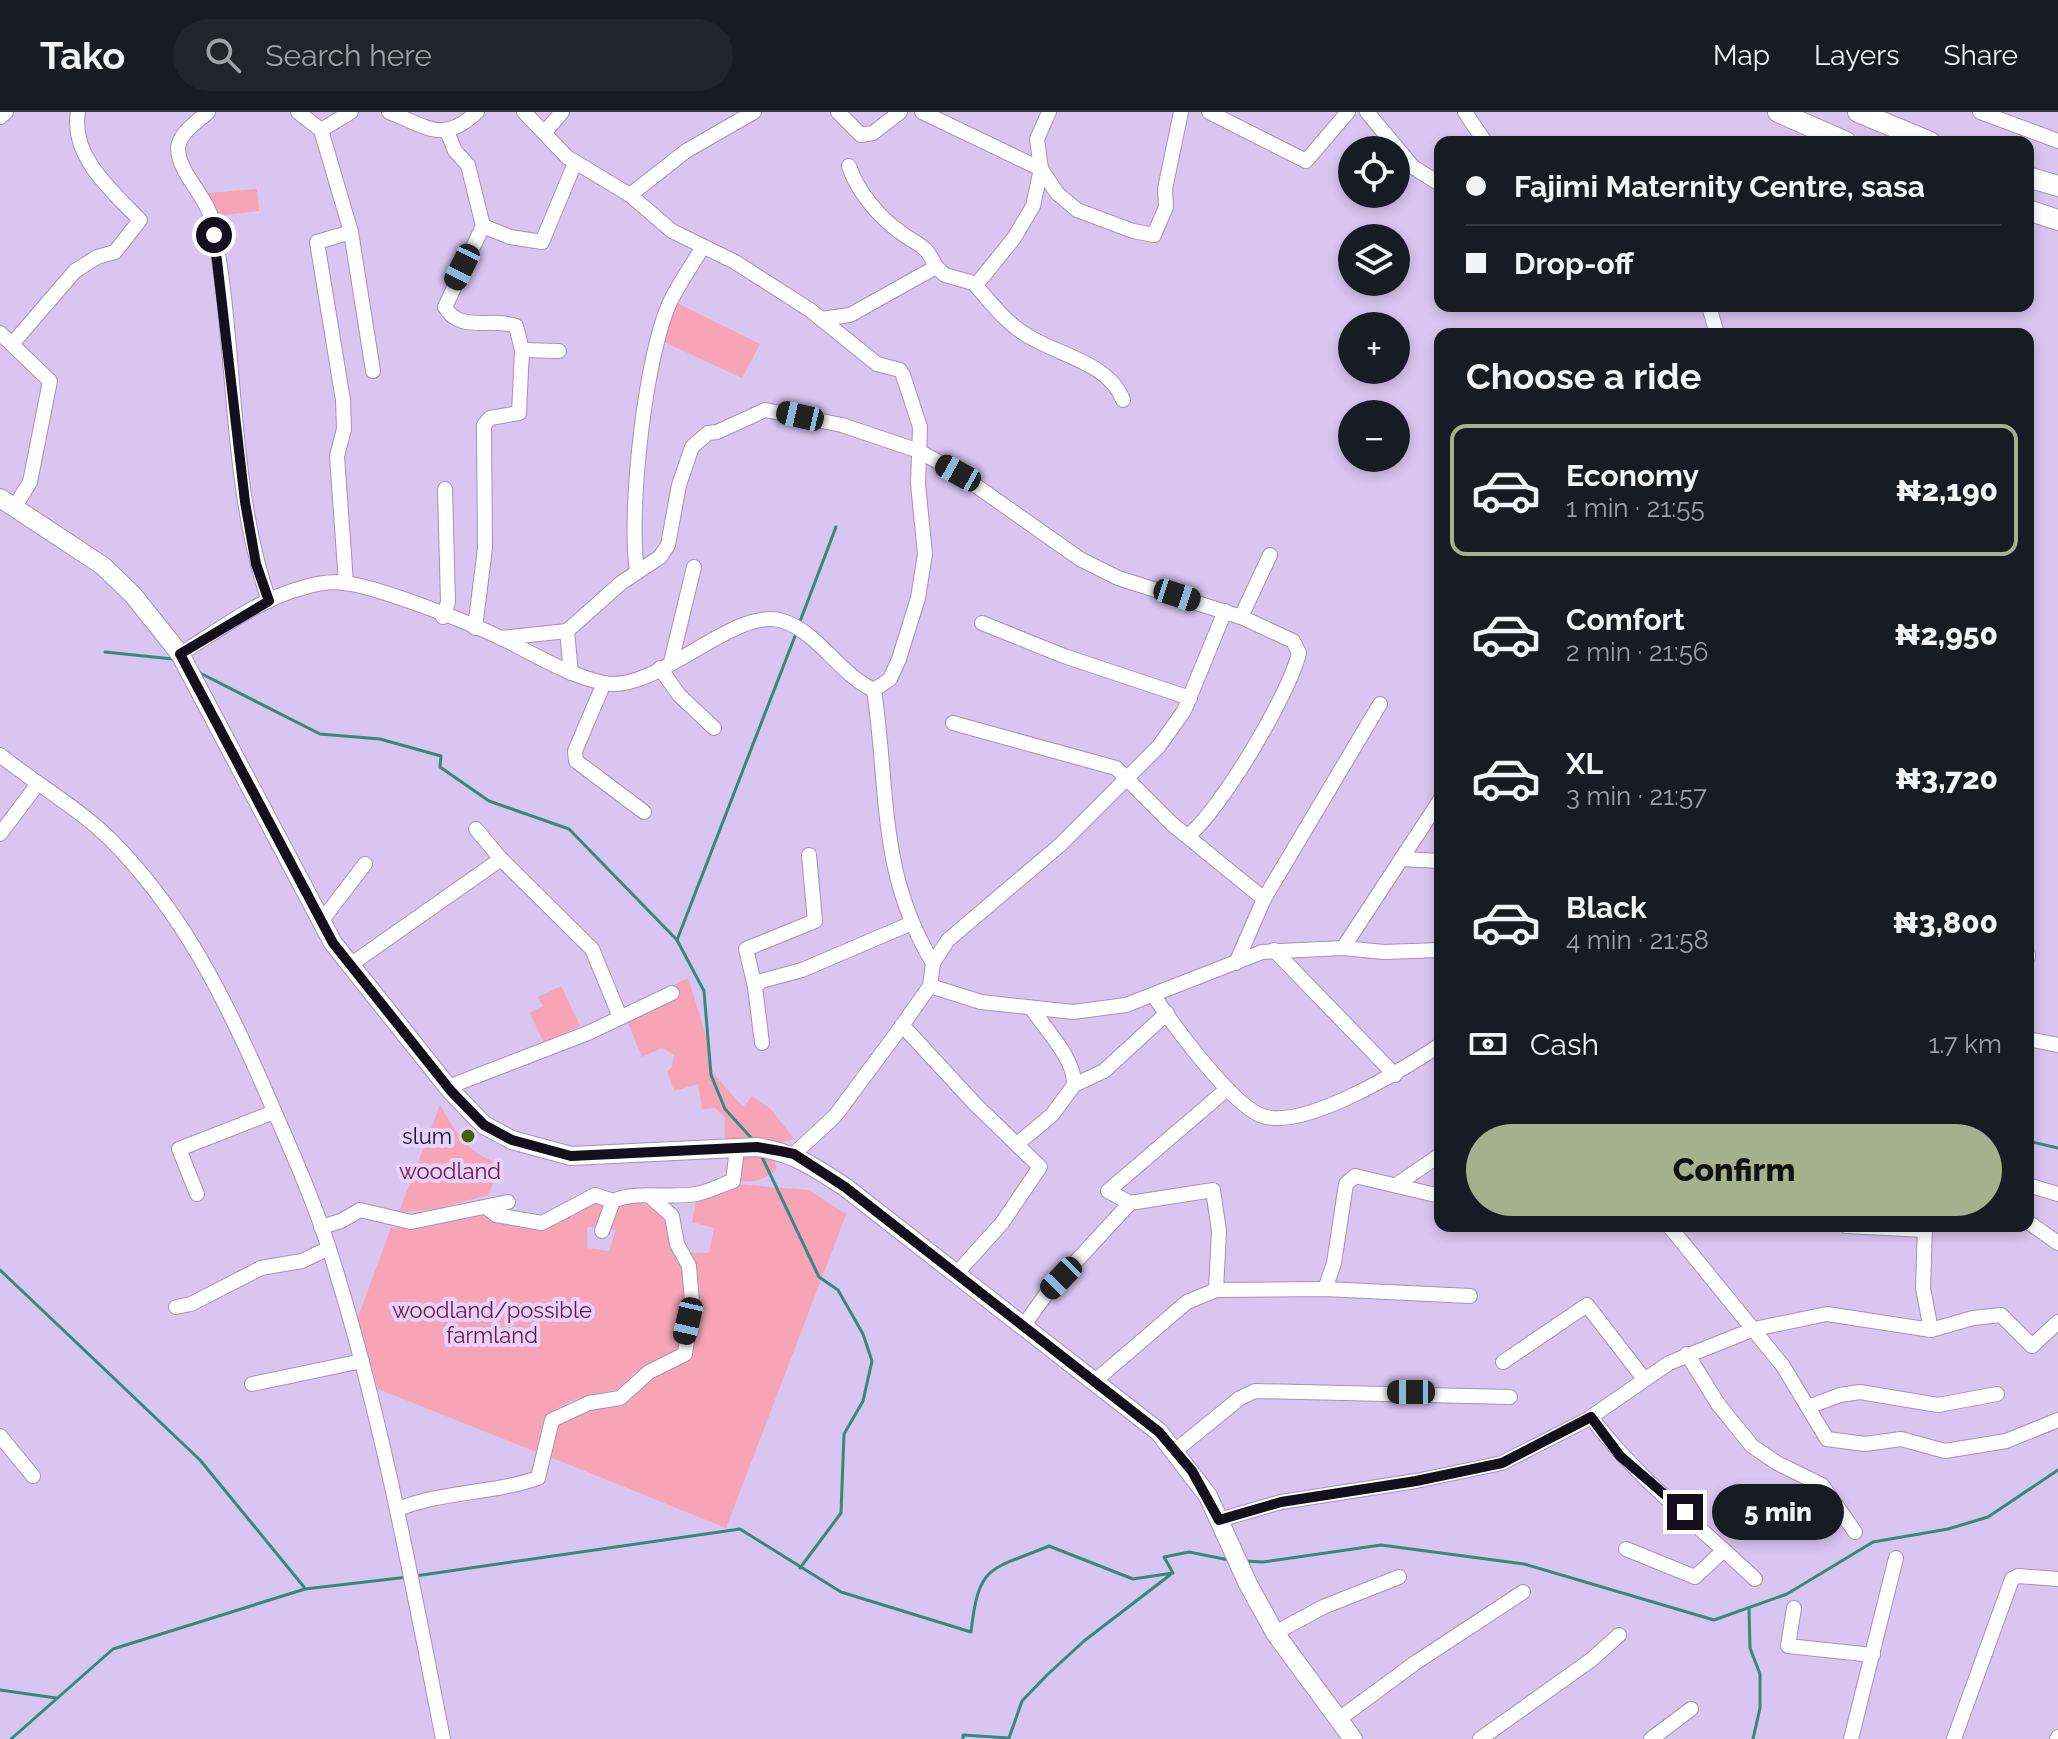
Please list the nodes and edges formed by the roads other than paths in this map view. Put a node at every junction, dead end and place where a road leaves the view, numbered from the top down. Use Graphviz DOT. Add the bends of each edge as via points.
graph roads {
  1 [pos="6,112"];
  2 [pos="78,112"];
  3 [pos="208,112"];
  4 [pos="298,112"];
  5 [pos="351,112"];
  6 [pos="389,112"];
  7 [pos="477,112"];
  8 [pos="524,112"];
  9 [pos="562,112"];
  10 [pos="754,112"];
  11 [pos="838,112"];
  12 [pos="900,112"];
  13 [pos="922,112"];
  14 [pos="1049,112"];
  15 [pos="1181,112"];
  16 [pos="1209,112"];
  17 [pos="1348,112"];
  18 [pos="1367,112"];
  19 [pos="1465,112"];
  20 [pos="1778,112"];
  21 [pos="1858,112"];
  22 [pos="1980,112"];
  23 [pos="0,117"];
  24 [pos="1229,117"];
  25 [pos="321,130"];
  26 [pos="447,131"];
  27 [pos="545,132"];
  28 [pos="1481,136"];
  29 [pos="1832,136"];
  30 [pos="1916,136"];
  31 [pos="2058,141"];
  32 [pos="575,163"];
  33 [pos="849,166"];
  34 [pos="1041,169"];
  35 [pos="2034,179"];
  36 [pos="1434,180"];
  37 [pos="2058,186"];
  38 [pos="630,195"];
  39 [pos="2034,212"];
  40 [pos="2058,220"];
  41 [pos="483,226"];
  42 [pos="351,232"];
  43 [pos="702,248"];
  44 [pos="936,267"];
  45 [pos="975,285"];
  46 [pos="850,315"];
  47 [pos="821,319"];
  48 [pos="0,333"];
  49 [pos="847,340"];
  50 [pos="12,344"];
  51 [pos="522,350"];
  52 [pos="559,351"];
  53 [pos="373,371"];
  54 [pos="1123,400"];
  55 [pos="919,451"];
  56 [pos="445,489"];
  57 [pos="7,503"];
  58 [pos="1270,555"];
  59 [pos="694,567"];
  60 [pos="637,571"];
  61 [pos="346,583"];
  62 [pos="269,601"];
  63 [pos="1225,611"];
  64 [pos="443,617"];
  65 [pos="1241,617"];
  66 [pos="982,623"];
  67 [pos="475,628"];
  68 [pos="567,631"];
  69 [pos="501,638"];
  70 [pos="180,654"];
  71 [pos="666,665"];
  72 [pos="571,673"];
  73 [pos="604,683"];
  74 [pos="874,690"];
  75 [pos="1190,698"];
  76 [pos="1380,704"];
  77 [pos="953,723"];
  78 [pos="714,728"];
  79 [pos="0,755"];
  80 [pos="1127,778"];
  81 [pos="37,785"];
  82 [pos="1434,809"];
  83 [pos="644,812"];
  84 [pos="476,829"];
  85 [pos="0,834"];
  86 [pos="1188,836"];
  87 [pos="809,855"];
  88 [pos="501,859"];
  89 [pos="1401,859"];
  90 [pos="1434,861"];
  91 [pos="365,864"];
  92 [pos="1264,899"];
  93 [pos="323,919"];
  94 [pos="912,923"];
  95 [pos="1343,948"];
  96 [pos="1274,950"];
  97 [pos="1434,950"];
  98 [pos="933,963"];
  99 [pos="1236,963"];
  100 [pos="350,965"];
  101 [pos="930,986"];
  102 [pos="755,987"];
  103 [pos="672,993"];
  104 [pos="1154,996"];
  105 [pos="1032,1009"];
  106 [pos="1167,1013"];
  107 [pos="620,1017"];
  108 [pos="902,1025"];
  109 [pos="2034,1040"];
  110 [pos="762,1043"];
  111 [pos="2058,1045"];
  112 [pos="1434,1049"];
  113 [pos="1395,1075"];
  114 [pos="1074,1085"];
  115 [pos="448,1087"];
  116 [pos="1227,1089"];
  117 [pos="274,1112"];
  118 [pos="1017,1144"];
  119 [pos="737,1149"];
  120 [pos="794,1154"];
  121 [pos="1434,1159"];
  122 [pos="1396,1185"];
  123 [pos="2034,1187"];
  124 [pos="197,1194"];
  125 [pos="1434,1194"];
  126 [pos="2058,1194"];
  127 [pos="652,1198"];
  128 [pos="613,1201"];
  129 [pos="508,1202"];
  130 [pos="1130,1203"];
  131 [pos="486,1207"];
  132 [pos="2034,1226"];
  133 [pos="321,1227"];
  134 [pos="602,1231"];
  135 [pos="1674,1232"];
  136 [pos="1925,1232"];
  137 [pos="2058,1243"];
  138 [pos="329,1248"];
  139 [pos="957,1273"];
  140 [pos="1325,1289"];
  141 [pos="1216,1290"];
  142 [pos="1470,1296"];
  143 [pos="176,1307"];
  144 [pos="2058,1322"];
  145 [pos="1024,1325"];
  146 [pos="1754,1329"];
  147 [pos="1931,1330"];
  148 [pos="1687,1354"];
  149 [pos="362,1361"];
  150 [pos="1503,1362"];
  151 [pos="1644,1379"];
  152 [pos="1096,1380"];
  153 [pos="252,1384"];
  154 [pos="1997,1394"];
  155 [pos="1510,1397"];
  156 [pos="1808,1407"];
  157 [pos="1591,1417"];
  158 [pos="2058,1420"];
  159 [pos="0,1436"];
  160 [pos="1176,1450"];
  161 [pos="33,1476"];
  162 [pos="398,1509"];
  163 [pos="1219,1520"];
  164 [pos="1855,1532"];
  165 [pos="1626,1549"];
  166 [pos="1724,1550"];
  167 [pos="1896,1558"];
  168 [pos="1399,1577"];
  169 [pos="1755,1579"];
  170 [pos="2058,1579"];
  171 [pos="1523,1592"];
  172 [pos="1794,1608"];
  173 [pos="1275,1633"];
  174 [pos="1619,1635"];
  175 [pos="1873,1655"];
  176 [pos="1691,1709"];
  177 [pos="1339,1719"];
  178 [pos="443,1739"];
  179 [pos="1353,1739"];
  180 [pos="1480,1739"];
  181 [pos="1651,1739"];
  182 [pos="1851,1739"];
  183 [pos="1954,1739"];
  1 -- 23 [label="street"];
  2 -- 50 [label="street" via="79,147 140,220 115,252 75,271"];
  3 -- 62 [label="street" via="181,137 179,154 211,217 245,502"];
  4 -- 25 [label="street"];
  5 -- 25 [label="street"];
  6 -- 26 [label="street"];
  7 -- 26 [label="street"];
  8 -- 27 [label="street"];
  9 -- 27 [label="street"];
  10 -- 38 [label="street" via="686,151"];
  11 -- 12 [label="street" via="861,135 869,135"];
  13 -- 34 [label="street"];
  14 -- 34 [label="street" via="1036,148"];
  15 -- 34 [label="street" via="1166,207 1154,235 1077,210"];
  16 -- 24 [label="street"];
  17 -- 24 [label="street" via="1306,161"];
  18 -- 36 [label="street" via="1413,167"];
  19 -- 28 [label="street"];
  20 -- 29 [label="highway"];
  21 -- 30 [label="highway"];
  22 -- 31 [label="street"];
  25 -- 42 [label="street"];
  26 -- 41 [label="street" via="468,165"];
  27 -- 32 [label="street"];
  32 -- 38 [label="street"];
  32 -- 41 [label="street" via="542,242"];
  33 -- 44 [label="street" via="862,193 901,233 927,248"];
  34 -- 45 [label="street" via="1026,221"];
  35 -- 37 [label="highway"];
  38 -- 43 [label="street" via="672,231"];
  39 -- 40 [label="highway"];
  41 -- 51 [label="street" via="445,307 455,319 516,326"];
  42 -- 53 [label="street"];
  42 -- 61 [label="street" via="317,242 343,400 344,429 337,456"];
  43 -- 47 [label="street" via="735,262"];
  43 -- 60 [label="street" via="670,301 657,339 635,502"];
  44 -- 45 [label="street"];
  44 -- 46 [label="street"];
  45 -- 54 [label="street" via="1007,320 1085,363 1115,385"];
  46 -- 47 [label="street"];
  46 -- 49 [label="street" via="845,321"];
  47 -- 49 [label="street"];
  48 -- 50 [label="street"];
  49 -- 55 [label="street" via="877,364 900,370 919,417"];
  50 -- 57 [label="street" via="50,381 30,482"];
  51 -- 52 [label="street"];
  51 -- 67 [label="street" via="519,413 490,418 484,425 485,548"];
  55 -- 60 [label="street" via="842,425 769,410 708,433 692,447 686,462 668,545 660,557"];
  55 -- 63 [label="street" via="1080,559 1118,578"];
  55 -- 74 [label="street" via="925,554 918,598 890,679"];
  56 -- 64 [label="street" via="448,602"];
  57 -- 70 [label="main road" via="103,566"];
  58 -- 65 [label="street"];
  59 -- 71 [label="street"];
  60 -- 68 [label="street"];
  61 -- 62 [label="street" via="300,588"];
  61 -- 64 [label="street"];
  62 -- 70 [label="street"];
  63 -- 65 [label="street"];
  63 -- 75 [label="street"];
  64 -- 67 [label="street"];
  65 -- 86 [label="street" via="1293,641 1297,663 1243,764"];
  66 -- 75 [label="street"];
  67 -- 69 [label="street"];
  68 -- 69 [label="street"];
  68 -- 72 [label="street"];
  69 -- 72 [label="street"];
  70 -- 93 [label="main road"];
  71 -- 73 [label="street" via="623,684"];
  71 -- 74 [label="street" via="745,624 775,619 798,628 854,680"];
  71 -- 78 [label="street" via="679,695"];
  72 -- 73 [label="street"];
  73 -- 83 [label="street" via="575,751 576,761"];
  74 -- 94 [label="street" via="888,847"];
  75 -- 80 [label="street" via="1159,746"];
  76 -- 92 [label="street"];
  77 -- 80 [label="street" via="1101,761"];
  79 -- 81 [label="street"];
  80 -- 86 [label="street"];
  80 -- 98 [label="street" via="1060,845 963,925"];
  81 -- 85 [label="street"];
  81 -- 117 [label="street" via="83,814 112,841 180,924 225,1000"];
  82 -- 89 [label="street"];
  84 -- 88 [label="street"];
  86 -- 92 [label="street"];
  87 -- 102 [label="street" via="815,921 746,949"];
  88 -- 100 [label="street"];
  88 -- 107 [label="street" via="592,949"];
  89 -- 90 [label="street"];
  89 -- 95 [label="street"];
  91 -- 93 [label="street"];
  92 -- 99 [label="street"];
  93 -- 100 [label="main road"];
  94 -- 98 [label="street"];
  94 -- 102 [label="street"];
  95 -- 96 [label="street"];
  95 -- 97 [label="street"];
  96 -- 99 [label="street"];
  96 -- 113 [label="street"];
  98 -- 101 [label="street"];
  99 -- 104 [label="street"];
  100 -- 115 [label="main road"];
  101 -- 105 [label="street" via="981,1002"];
  101 -- 108 [label="street"];
  102 -- 110 [label="street"];
  103 -- 107 [label="street"];
  104 -- 105 [label="street" via="1100,1009"];
  104 -- 106 [label="street"];
  105 -- 114 [label="street" via="1064,1057"];
  106 -- 114 [label="street" via="1104,1071"];
  106 -- 116 [label="street"];
  107 -- 115 [label="street"];
  108 -- 118 [label="street"];
  108 -- 120 [label="street" via="835,1116"];
  109 -- 111 [label="street"];
  112 -- 113 [label="street"];
  113 -- 116 [label="street" via="1341,1101 1274,1118 1261,1116"];
  114 -- 118 [label="street" via="1052,1115"];
  115 -- 119 [label="main road" via="484,1125 548,1152 635,1155"];
  116 -- 130 [label="street" via="1108,1189"];
  117 -- 124 [label="street" via="179,1149"];
  117 -- 133 [label="street"];
  118 -- 139 [label="street" via="1040,1171"];
  119 -- 120 [label="main road"];
  119 -- 127 [label="street" via="733,1181 698,1194"];
  120 -- 139 [label="main road"];
  121 -- 122 [label="street"];
  122 -- 125 [label="street"];
  122 -- 140 [label="street" via="1355,1176 1346,1184"];
  123 -- 126 [label="street"];
  127 -- 128 [label="street" via="625,1196"];
  127 -- 162 [label="street" via="672,1216 677,1244 689,1266 692,1302 685,1354 649,1372 620,1398 589,1403 552,1420 538,1478 420,1500"];
  128 -- 131 [label="street" via="595,1195 542,1223 496,1215"];
  128 -- 134 [label="street"];
  129 -- 131 [label="street"];
  130 -- 141 [label="street" via="1213,1190 1219,1231"];
  130 -- 145 [label="street"];
  131 -- 133 [label="street" via="411,1222 360,1210"];
  132 -- 137 [label="street"];
  133 -- 138 [label="street"];
  135 -- 146 [label="street"];
  136 -- 147 [label="street" via="1923,1288"];
  138 -- 143 [label="street" via="302,1261 261,1268"];
  138 -- 149 [label="street"];
  139 -- 145 [label="main road"];
  140 -- 141 [label="street"];
  140 -- 142 [label="street"];
  141 -- 152 [label="street" via="1187,1302"];
  144 -- 147 [label="street" via="2032,1346 2001,1315"];
  145 -- 152 [label="main road"];
  146 -- 147 [label="street" via="1827,1314"];
  146 -- 148 [label="street"];
  146 -- 156 [label="street"];
  148 -- 151 [label="street"];
  148 -- 164 [label="street" via="1752,1446 1822,1485"];
  149 -- 153 [label="street"];
  149 -- 162 [label="street"];
  150 -- 151 [label="street" via="1587,1305"];
  151 -- 157 [label="street"];
  152 -- 160 [label="main road"];
  154 -- 156 [label="street" via="1938,1405 1860,1392"];
  155 -- 160 [label="street" via="1255,1391"];
  156 -- 158 [label="street" via="1827,1439 1865,1444 1901,1439 1945,1451 2006,1441"];
  157 -- 163 [label="street" via="1502,1463 1281,1502"];
  157 -- 166 [label="street" via="1626,1462"];
  159 -- 161 [label="street"];
  160 -- 163 [label="main road"];
  162 -- 178 [label="street"];
  163 -- 173 [label="main road"];
  165 -- 166 [label="street" via="1695,1577"];
  166 -- 169 [label="street"];
  167 -- 175 [label="street"];
  168 -- 173 [label="street"];
  170 -- 183 [label="street" via="2013,1577"];
  171 -- 177 [label="street"];
  172 -- 175 [label="street" via="1788,1646"];
  173 -- 177 [label="main road"];
  174 -- 180 [label="street"];
  175 -- 182 [label="street"];
  176 -- 181 [label="street"];
  177 -- 179 [label="main road"];
}
